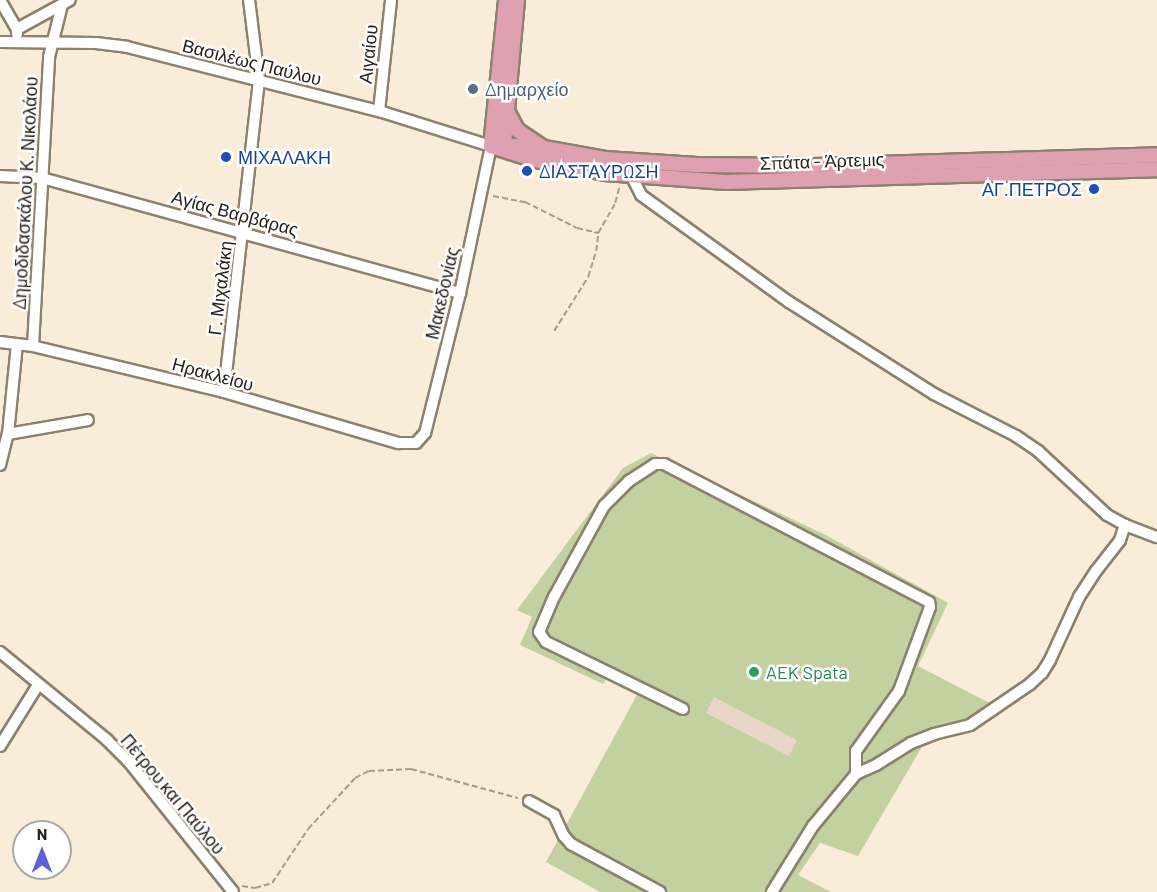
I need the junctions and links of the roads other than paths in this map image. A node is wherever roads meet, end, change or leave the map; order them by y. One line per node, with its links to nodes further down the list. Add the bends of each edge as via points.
1 (0, 0): 7 (street)
2 (249, 0): 11 (street, Γ. Μιχαλάκη)
3 (391, 0): 13 (street, Αιγαίου)
4 (506, 0): 14 (main road)
5 (517, 0): 12 (main road)
6 (66, 2): 7 (street); 10 (street, Δημοδιδασκάλου Κ. Νικολάου)
7 (17, 29): 9 (street)
8 (0, 42): 9 (street, Βασιλέως Παύλου)
9 (16, 42): 10 (street, Βασιλέως Παύλου)
10 (51, 42): 11 (street, Βασιλέως Παύλου, via 127,47); 20 (street, Δημοδιδασκάλου Κ. Νικολάου)
11 (259, 80): 13 (street, Βασιλέως Παύλου); 21 (street, Γ. Μιχαλάκη)
12 (507, 110): 14 (main road); 15 (main road, via 517,130)
13 (379, 111): 14 (street, Βασιλέως Παύλου)
14 (498, 145): 15 (main road, Σπάτα - Άρτεμις); 19 (main road, Σπάτα - Άρτεμις, via 536,160); 22 (street, Μακεδονίας, via 482,194)
15 (544, 148): 16 (main road, Σπάτα - Άρτεμις, via 646,162 814,166)
16 (1157, 155)
17 (1157, 169): 19 (main road, Σπάτα - Άρτεμις, via 782,181)
18 (0, 176): 20 (street, Αγίας Βαρβάρας)
19 (627, 176): 32 (street, via 641,195 789,302 934,394 1038,451 1107,515)
20 (42, 178): 21 (street, Αγίας Βαρβάρας); 25 (street, Δημοδιδασκάλου Κ. Νικολάου)
21 (243, 232): 22 (street, Αγίας Βαρβάρας); 26 (street, Γ. Μιχαλάκη)
22 (460, 293): 29 (street, Μακεδονίας, via 425,433)
23 (0, 342): 24 (street, Ηρακλείου)
24 (17, 344): 25 (street, Ηρακλείου); 28 (street)
25 (33, 346): 26 (street, Ηρακλείου)
26 (224, 392): 29 (street, Ηρακλείου, via 399,443)
27 (88, 420): 28 (street)
28 (8, 434): 30 (street)
29 (416, 443)
30 (2, 445): 31 (street)
31 (0, 465)
32 (1125, 525): 33 (street); 38 (street, via 1120,540 1079,597 1050,660 1030,684 970,725 911,742)
33 (1157, 537)
34 (0, 652): 35 (street, Πέτρου και Παύλου)
35 (38, 685): 37 (street); 40 (street, Πέτρου και Παύλου, via 129,762)
36 (683, 708): 38 (street, via 546,642 539,632 604,506 629,481 655,464 664,464 929,602 899,691 856,751)
37 (0, 746)
38 (856, 774): 42 (street, via 813,826)
39 (529, 801): 41 (street, via 554,815 571,844)
40 (237, 889)
41 (660, 892)
42 (772, 892)

